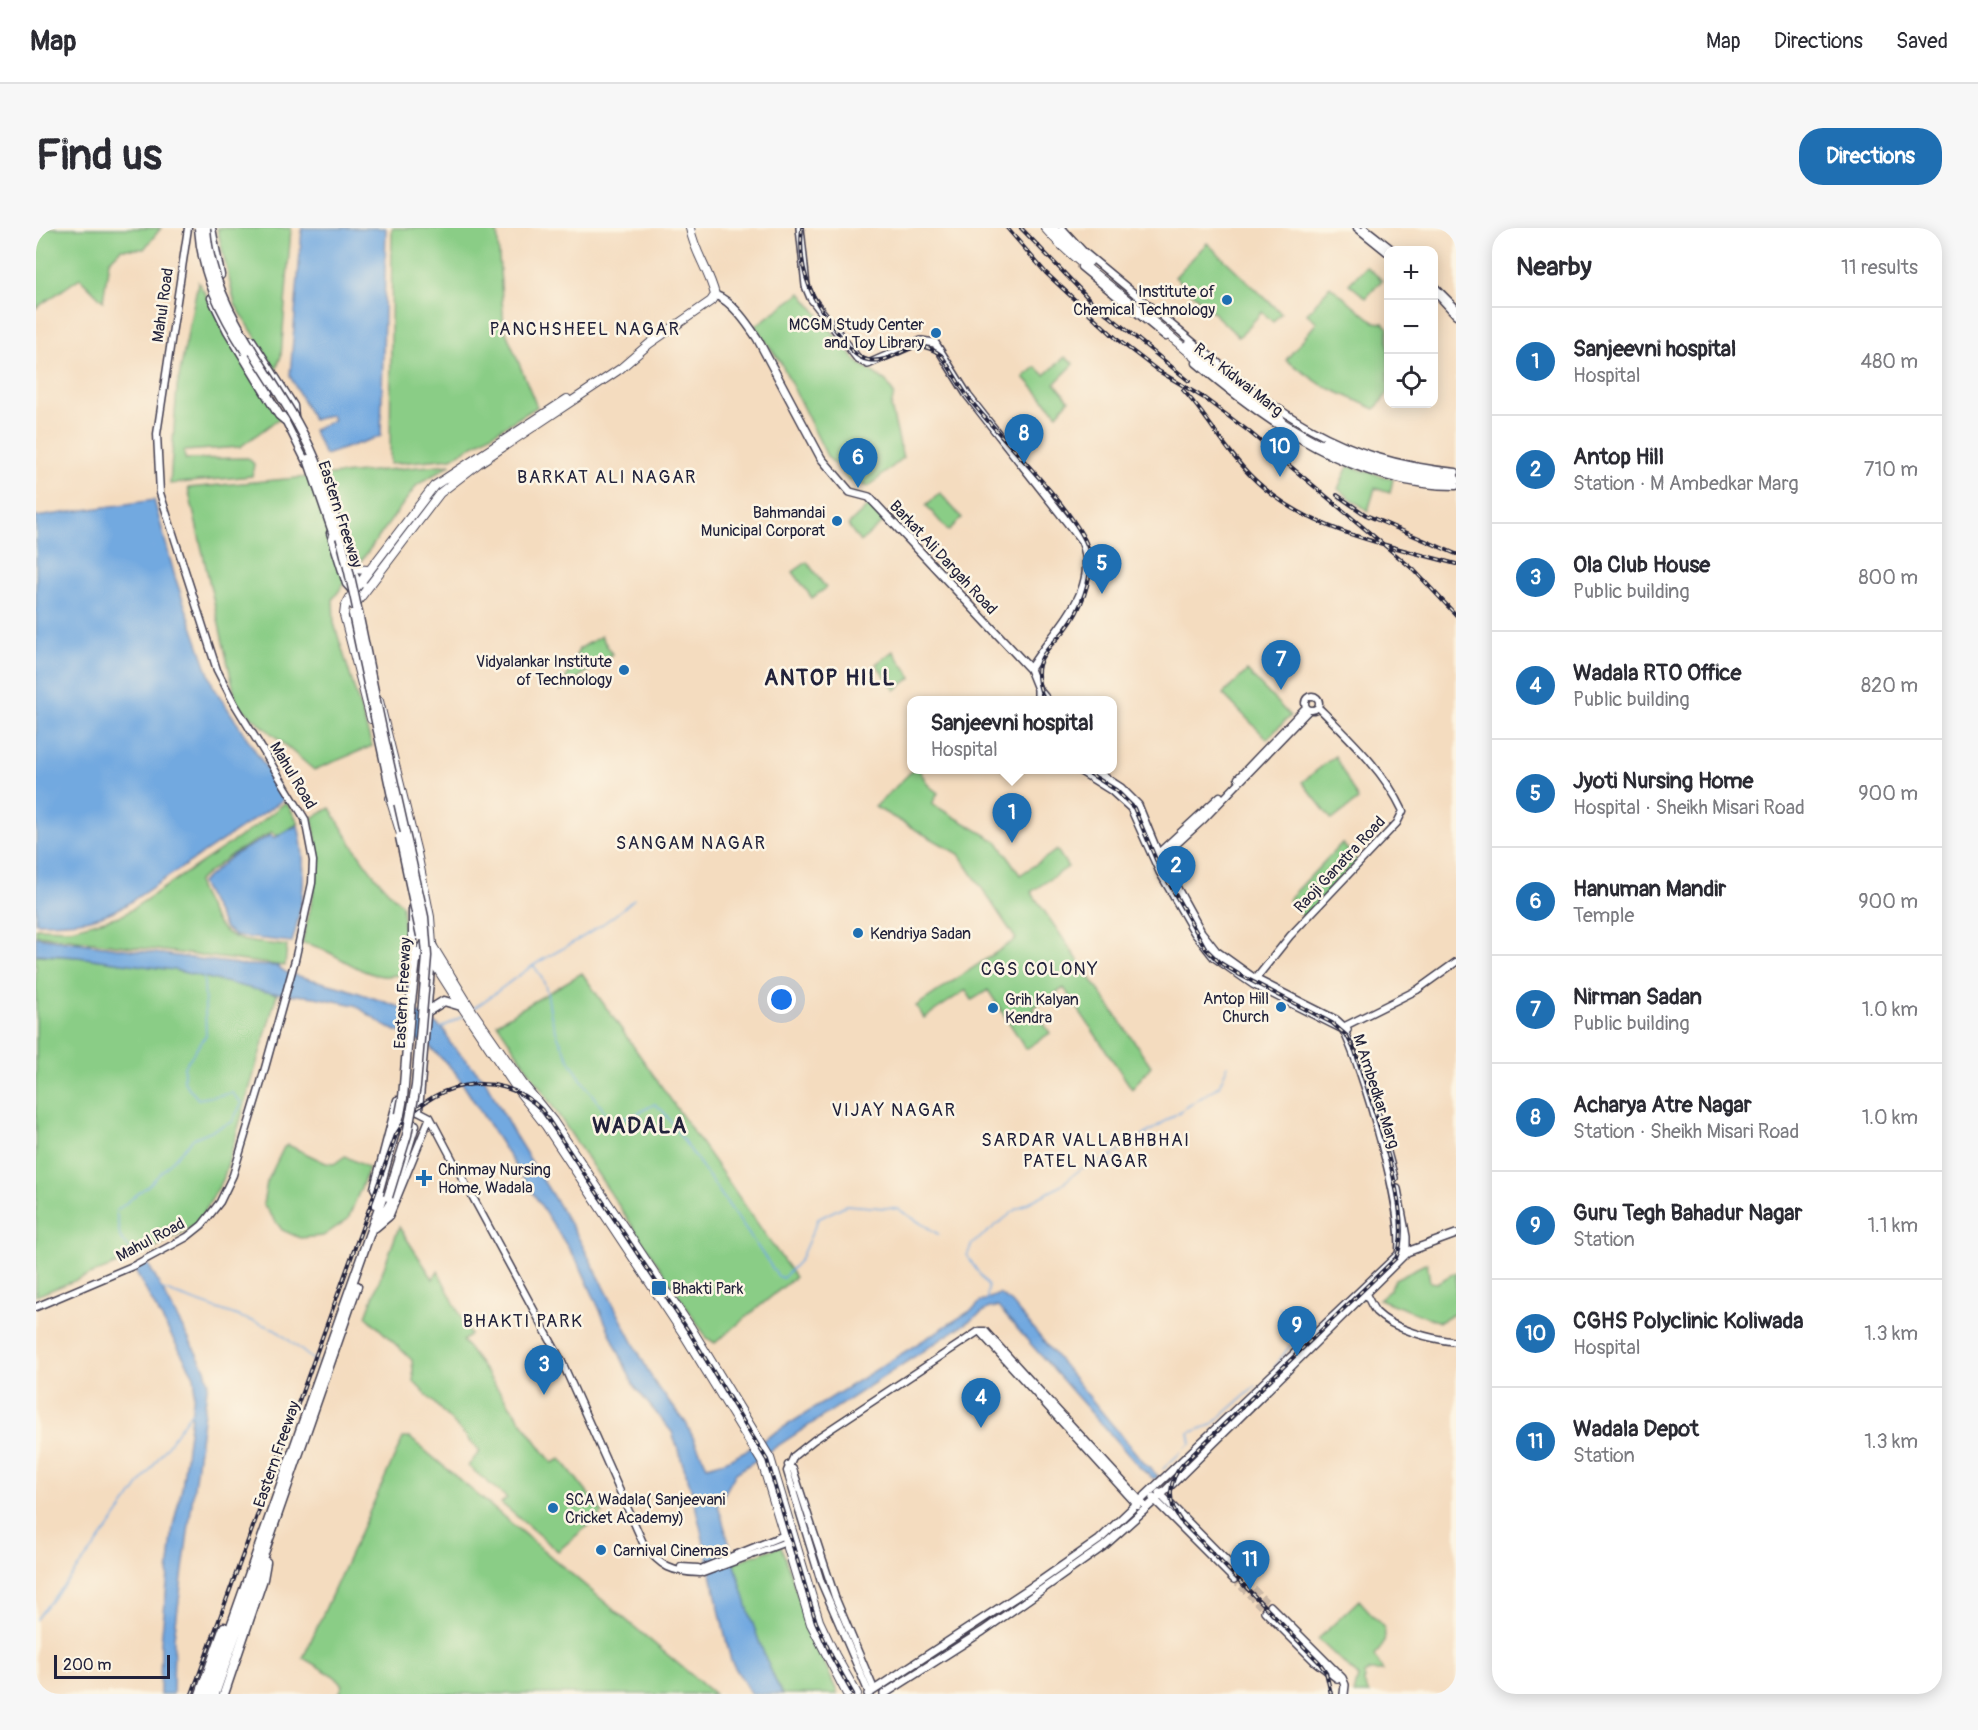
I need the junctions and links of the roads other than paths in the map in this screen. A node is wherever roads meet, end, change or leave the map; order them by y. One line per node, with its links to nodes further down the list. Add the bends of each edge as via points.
1 (188, 228): 55 (street, Mahul Road, via 157,434 160,493 217,670 305,819 313,861 312,883 295,960 226,1191 202,1225 187,1237 144,1261)
2 (204, 228): 19 (street, via 226,301); 19 (highway, bridge, via 235,314 293,406); 20 (street, via 205,256 221,308); 20 (highway, bridge, via 207,284 220,316); 50 (highway, Eastern Freeway, bridge, via 207,275 218,306 300,440 333,531 421,934 412,1084 398,1153)
3 (690, 228): 14 (main road)
4 (800, 228): 29 (main road, via 806,286 811,298 858,359 868,364 921,341 935,343 968,396 1070,522 1087,554 1088,569 1074,609)
5 (1041, 228): 24 (street, R.A. Kidwai Marg, via 1105,289 1241,400 1284,430 1328,455 1389,476)
6 (1045, 228): 21 (main road, via 1264,413 1336,453 1387,472 1438,481)
7 (1054, 228): 21 (main road, via 1143,308 1292,427 1392,468)
8 (1062, 228): 21 (street, R.A. Kidwai Marg, via 1088,255 1239,381 1305,427 1348,448 1393,463)
9 (1357, 228): 12 (street)
10 (1365, 228): 11 (street)
11 (1388, 246)
12 (1384, 249)
13 (1438, 290): 16 (street)
14 (715, 295): 18 (main road); 29 (main road, Barkat Ali Dargah Road, via 757,338 821,458 833,473 850,492 869,497)
15 (1438, 295): 17 (street)
16 (1456, 308)
17 (1456, 315)
18 (624, 363): 26 (main road, via 434,486); 27 (main road, via 440,493)
19 (294, 416): 22 (street)
20 (285, 420): 23 (street)
21 (1456, 476)
22 (326, 478): 23 (street); 25 (street)
23 (312, 480): 28 (street, via 346,584)
24 (1456, 486)
25 (352, 569): 26 (main road); 27 (street)
26 (368, 570): 27 (main road)
27 (363, 584): 28 (main road)
28 (356, 594): 38 (main road, via 345,607 345,624); 39 (main road, via 354,622 392,744 430,917)
29 (1030, 669): 30 (main road)
30 (1038, 689): 31 (main road); 32 (main road)
31 (1038, 696)
32 (1044, 696)
33 (1318, 706): 34 (street); 34 (street, via 1318,700 1312,696 1306,698); 42 (street, Raoji Ganatra Road, via 1392,791 1403,812 1290,936)
34 (1307, 708): 37 (street)
35 (1085, 774): 37 (main road, via 1125,801)
36 (1099, 774): 37 (main road, via 1132,797 1143,815)
37 (1157, 859): 42 (main road, M Ambedkar Marg, via 1214,957)
38 (416, 893): 39 (main road); 43 (highway)
39 (428, 945): 40 (highway); 43 (highway, via 416,960); 44 (main road)
40 (432, 959): 44 (main road); 45 (highway)
41 (1456, 964): 46 (street, via 1417,990)
42 (1254, 982): 46 (main road, M Ambedkar Marg)
43 (411, 1002): 48 (highway)
44 (467, 1010): 45 (highway, via 444,1001); 47 (main road)
45 (428, 1012): 51 (highway, via 415,1125 391,1202)
46 (1343, 1028): 53 (main road, M Ambedkar Marg, via 1389,1176)
47 (520, 1087): 62 (main road, via 554,1121 672,1298 759,1440 770,1458); 63 (main road, via 684,1333 752,1445 762,1462)
48 (400, 1099): 49 (street); 50 (highway, bridge); 50 (street, via 374,1188)
49 (430, 1117): 51 (street, via 390,1217); 63 (street, via 562,1362 644,1545 658,1563 674,1570 703,1570)
50 (383, 1196): 51 (highway, Eastern Freeway); 64 (highway, Eastern Freeway)
51 (377, 1226): 64 (highway, Eastern Freeway)
52 (1456, 1234): 53 (main road)
53 (1402, 1254): 54 (main road); 54 (main road)
54 (1364, 1291): 56 (main road); 57 (street, via 1375,1310 1386,1318 1426,1337)
55 (36, 1307)
56 (1315, 1339): 59 (main road); 60 (main road)
57 (1456, 1342)
58 (788, 1465): 61 (street, via 813,1440 979,1331); 67 (street, via 793,1469); 68 (street)
59 (1152, 1491): 60 (main road); 61 (main road)
60 (1158, 1498): 61 (main road); 66 (main road)
61 (1142, 1507): 71 (main road, via 1071,1561); 78 (main road, via 1076,1568)
62 (794, 1535): 63 (street); 77 (main road, via 819,1621)
63 (786, 1538): 76 (main road, via 810,1624)
64 (266, 1540): 65 (highway, Eastern Freeway); 72 (highway, via 245,1572); 75 (highway, via 263,1579)
65 (252, 1577): 73 (highway, Eastern Freeway); 74 (highway, Eastern Freeway)
66 (1236, 1577)
67 (829, 1579): 68 (street); 70 (street)
68 (821, 1582): 70 (street)
69 (1268, 1608): 79 (main road, via 1342,1678)
70 (848, 1640): 71 (street)
71 (870, 1692)
72 (200, 1694)
73 (207, 1694)
74 (215, 1694)
75 (224, 1694)
76 (847, 1694)
77 (857, 1694)
78 (884, 1694)
79 (1342, 1694)

